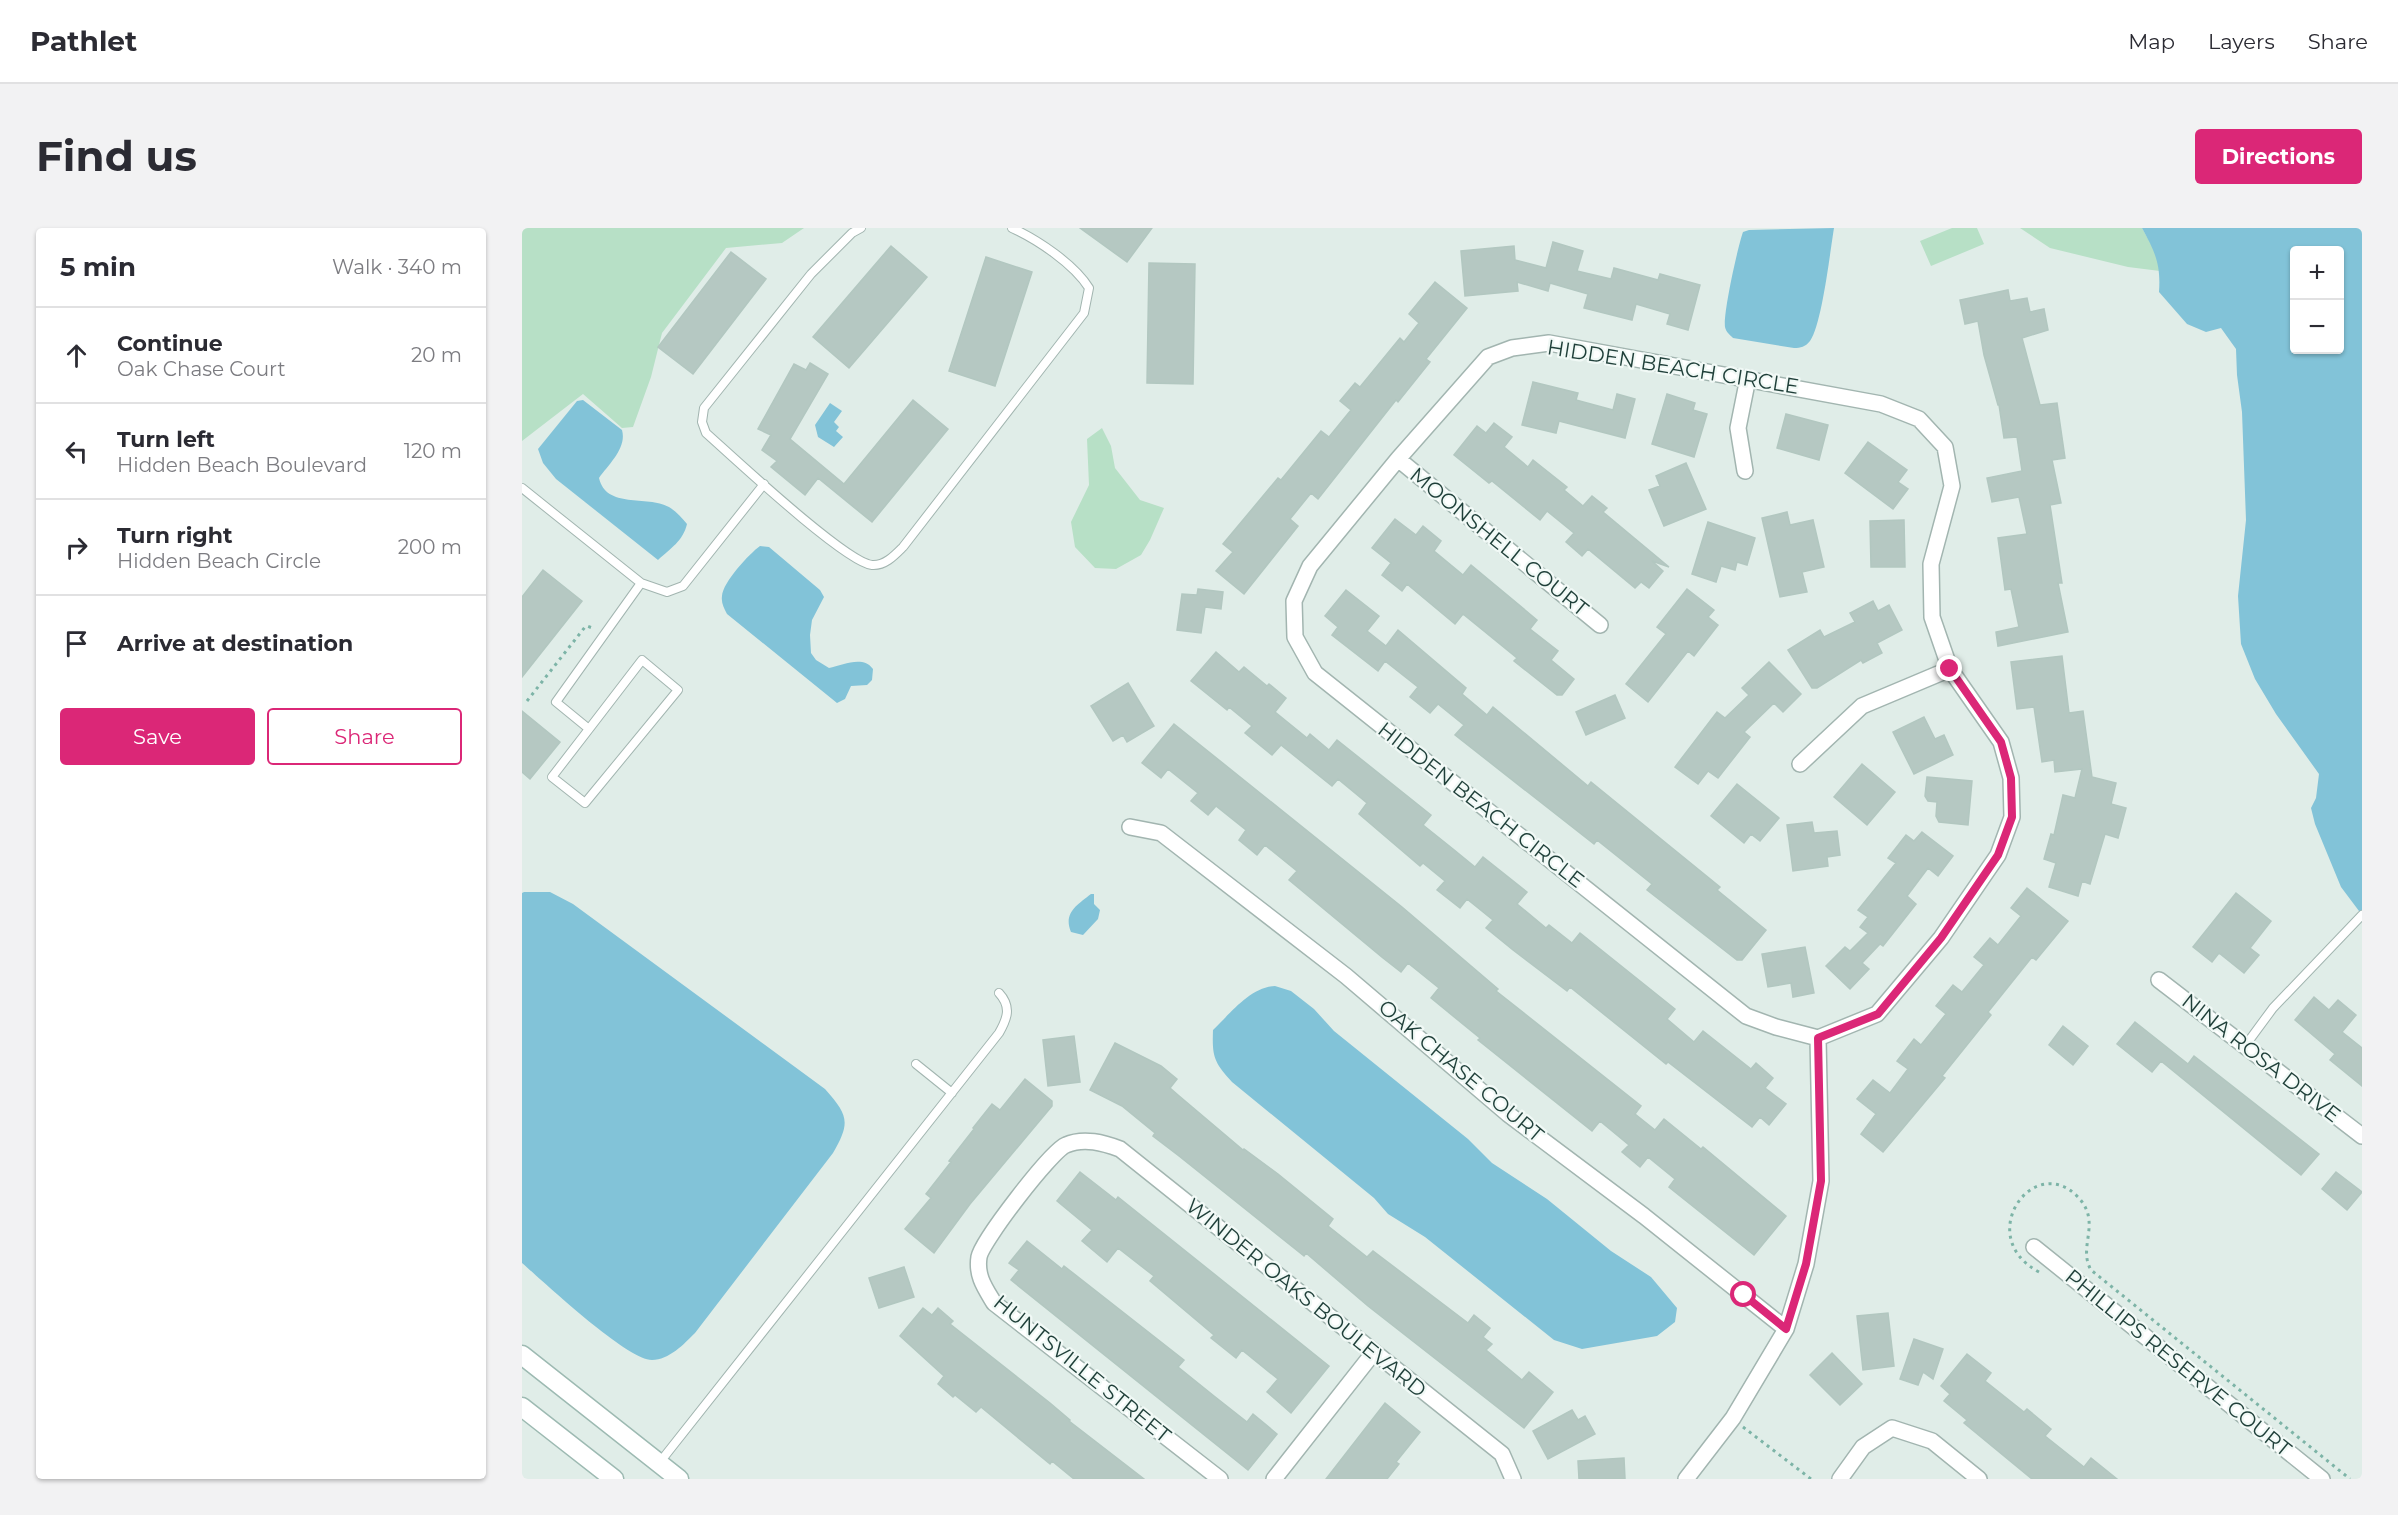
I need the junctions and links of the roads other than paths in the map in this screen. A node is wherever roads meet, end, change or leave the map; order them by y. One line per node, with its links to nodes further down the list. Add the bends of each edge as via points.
1 (861, 228): 6 (lane, via 811,274 704,408 702,422 706,434)
2 (1012, 228): 6 (lane, via 1031,237 1082,276 1089,288 1084,313 897,553 890,560 873,565 854,558)
3 (1748, 378): 4 (street, HIDDEN BEACH CIRCLE, via 1549,343 1512,348 1488,357); 5 (street, via 1738,428); 10 (street, HIDDEN BEACH CIRCLE, via 1881,404 1919,419 1945,447 1952,486 1931,574 1932,617)
4 (1398, 459): 9 (street, MOONSHELL COURT); 17 (street, HIDDEN BEACH CIRCLE, via 1310,566 1294,601 1295,637 1315,673 1746,1016)
5 (1745, 471)
6 (764, 484): 8 (lane, via 683,586 667,592)
7 (522, 488): 8 (lane)
8 (641, 584): 11 (lane, via 556,702)
9 (1600, 625)
10 (1950, 669): 12 (street, via 1862,706); 17 (street, HIDDEN BEACH CIRCLE, via 2001,742 2011,778 2012,817 1998,855 1941,938 1878,1014)
11 (589, 729): 11 (lane, via 552,777 585,803 678,690 642,660)
12 (1800, 764)
13 (1130, 827): 24 (street, OAK CHASE COURT, via 1161,833 1346,975 1508,1114)
14 (2362, 915): 18 (lane, via 2273,1008)
15 (2159, 980): 18 (street, NINA ROSA DRIVE)
16 (999, 993): 20 (lane, via 1008,1007 1007,1018)
17 (1818, 1038): 24 (street, via 1821,1181 1806,1264)
18 (2244, 1046): 21 (street, NINA ROSA DRIVE)
19 (915, 1064): 20 (lane)
20 (952, 1093): 28 (lane)
21 (2362, 1137)
22 (1082, 1141): 25 (street, WINDER OAKS BOULEVARD, via 1120,1149); 31 (street, HUNTSVILLE STREET, via 1066,1145 1051,1156 993,1230 979,1255 979,1278 994,1303)
23 (2034, 1247): 37 (street, PHILLIPS RESERVE COURT)
24 (1786, 1329): 34 (street, via 1733,1418)
25 (1374, 1352): 32 (street); 33 (street, WINDER OAKS BOULEVARD, via 1502,1454)
26 (522, 1355): 28 (main road)
27 (522, 1407): 29 (main road)
28 (659, 1464): 30 (main road)
29 (615, 1479)
30 (679, 1479)
31 (1220, 1479)
32 (1274, 1479)
33 (1513, 1479)
34 (1686, 1479)
35 (1840, 1479): 36 (street, via 1863,1447 1892,1428 1932,1441)
36 (1979, 1479)
37 (2322, 1479)

